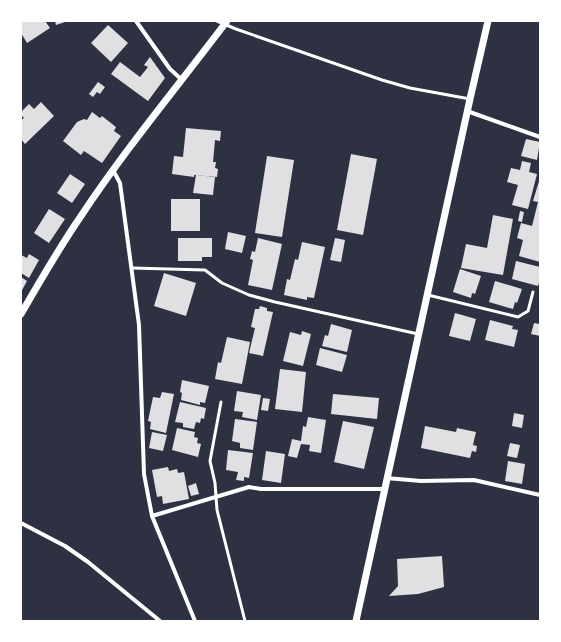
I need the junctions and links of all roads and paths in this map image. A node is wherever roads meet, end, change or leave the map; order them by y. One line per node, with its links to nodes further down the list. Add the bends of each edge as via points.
1 (136, 21): 5 (street, via 170,69)
2 (217, 21): 4 (lane)
3 (488, 21): 6 (street)
4 (225, 23): 5 (street); 6 (lane, via 382,80)
5 (181, 79): 9 (street)
6 (470, 99): 7 (street)
7 (467, 111): 8 (street); 12 (street)
8 (540, 137)
9 (113, 170): 10 (street, via 120,183); 13 (street, via 81,215)
10 (132, 268): 14 (lane, via 205,270 222,283 249,295); 20 (street, via 139,325 144,474)
11 (533, 292): 12 (lane, via 528,311 518,317)
12 (427, 295): 14 (street)
13 (21, 314)
14 (419, 334): 16 (street)
15 (221, 402): 19 (lane, via 210,460 216,483)
16 (386, 478): 17 (street); 18 (street, via 421,481 474,480)
17 (384, 489): 19 (street, via 249,487); 25 (street)
18 (540, 495)
19 (216, 496): 20 (street); 24 (lane, via 217,510)
20 (152, 516): 23 (street)
21 (21, 523): 22 (street, via 65,546 88,562)
22 (160, 621)
23 (195, 621)
24 (245, 621)
25 (356, 621)

